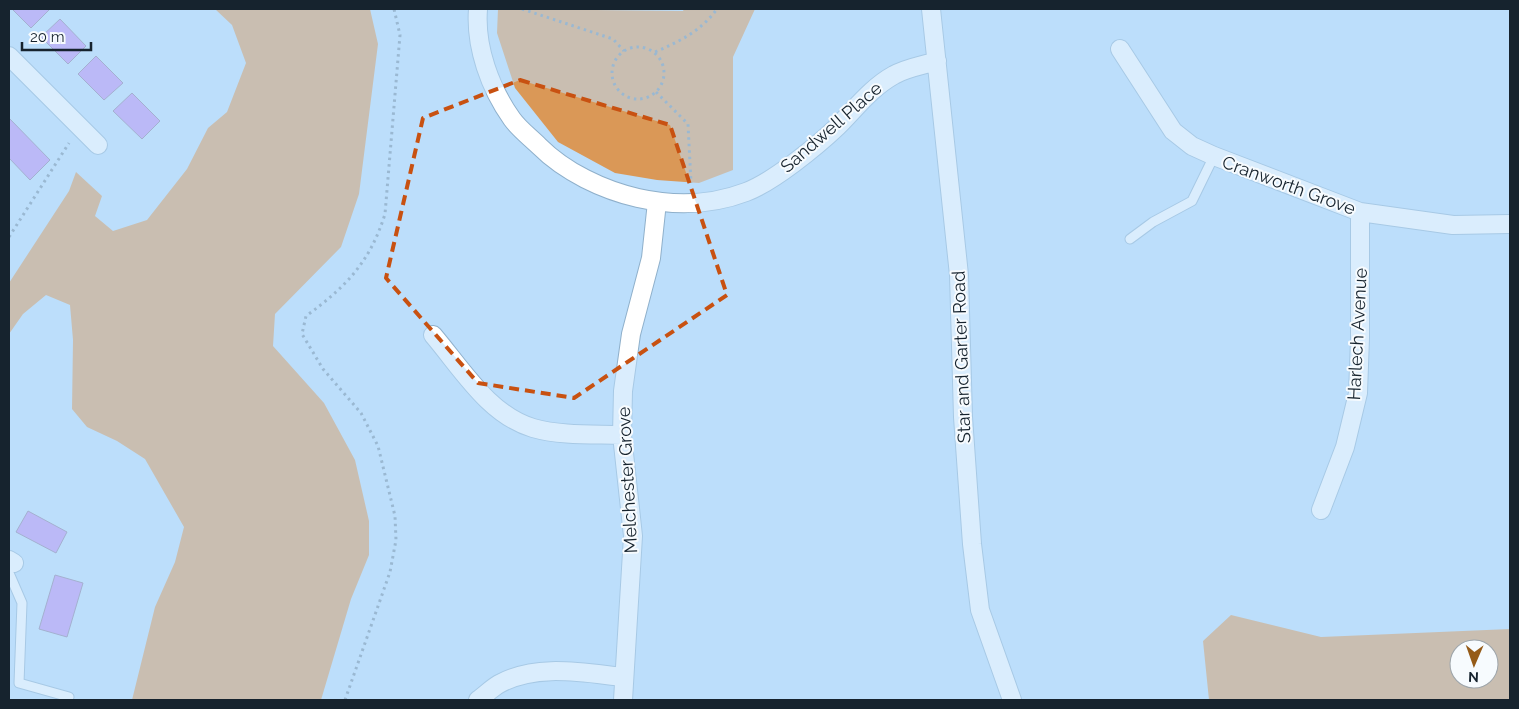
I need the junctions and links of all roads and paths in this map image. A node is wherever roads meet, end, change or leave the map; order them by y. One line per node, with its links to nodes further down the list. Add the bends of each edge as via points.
1 (394, 9): 27 (path, via 400,35 385,214 378,238 348,282 306,316 302,334 323,369 361,413 378,446 395,516 396,540 390,572)
2 (478, 9): 15 (street, Sandwell Place, via 481,53 493,85 513,120 545,152 576,173 615,193)
3 (522, 9): 7 (path, via 612,39)
4 (717, 9): 8 (path, via 700,29)
5 (931, 9): 10 (street, Star and Garter Road)
6 (1120, 49): 14 (street, Cranworth Grove, via 1173,131 1192,146)
7 (624, 51): 8 (path, via 637,46); 11 (path, via 613,66 612,75 620,91 636,99)
8 (655, 52): 11 (path, via 661,59 664,76)
9 (9, 56): 12 (street)
10 (937, 61): 16 (street, Sandwell Place, via 896,74 877,86 794,164 747,192); 30 (street, Star and Garter Road, via 959,276 963,417 972,544 980,610)
11 (656, 92): 16 (path, via 688,124)
12 (80, 127): 13 (street); 19 (path)
13 (98, 145)
14 (1214, 156): 17 (street, Cranworth Grove); 20 (lane, via 1192,200)
15 (657, 202): 16 (street, Sandwell Place); 22 (street, Melchester Grove, via 651,258 631,334 623,391)
16 (692, 204)
17 (1360, 212): 18 (street, Cranworth Grove, via 1453,224); 23 (street, Harlech Avenue, via 1358,393 1345,447)
18 (1510, 224)
19 (9, 237)
20 (1130, 239)
21 (433, 335): 22 (street, via 490,403 516,422 534,429)
22 (622, 435): 25 (street, Melchester Grove, via 633,536)
23 (1321, 510)
24 (11, 565): 26 (lane, via 22,603 19,683)
25 (624, 677): 28 (street, via 538,672 499,684); 29 (street, Melchester Grove)
26 (69, 697)
27 (345, 700)
28 (478, 700)
29 (623, 700)
30 (1012, 700)

